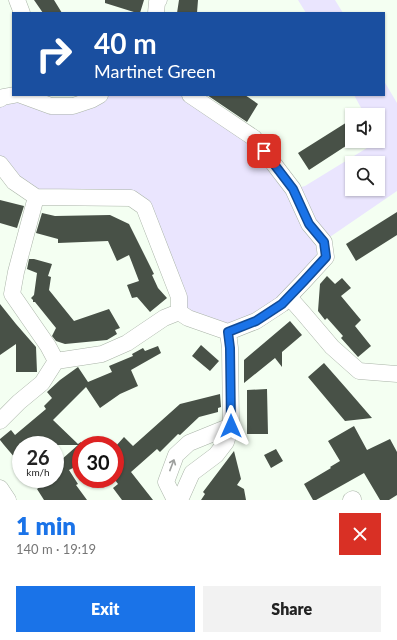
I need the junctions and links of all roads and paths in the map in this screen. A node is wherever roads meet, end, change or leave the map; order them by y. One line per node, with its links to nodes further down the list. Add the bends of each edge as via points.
1 (17, 0): 3 (street)
2 (159, 0): 4 (street)
3 (22, 12)
4 (156, 12)
5 (12, 95): 9 (street)
6 (24, 96): 7 (street, via 52,106 73,106)
7 (98, 96)
8 (191, 96): 12 (street, via 254,138 293,189 309,224 324,242 326,257)
9 (0, 98)
10 (0, 164): 11 (street, via 14,182)
11 (36, 197): 13 (street, via 130,198 144,207 180,297); 15 (street, via 12,294)
12 (289, 297): 14 (street, via 256,321); 16 (street, via 332,347 359,371)
13 (180, 312): 14 (street, via 188,318); 15 (street, via 164,318 127,343 102,354)
14 (228, 332): 18 (street)
15 (56, 361): 17 (street, via 42,383)
16 (397, 374)
17 (0, 422)
18 (231, 426): 21 (street, one-way to 18, via 166,482 176,455 189,443); 22 (street, via 226,442 216,454 192,473)
19 (0, 488): 20 (street)
20 (8, 500)
21 (175, 500)
22 (180, 500)

